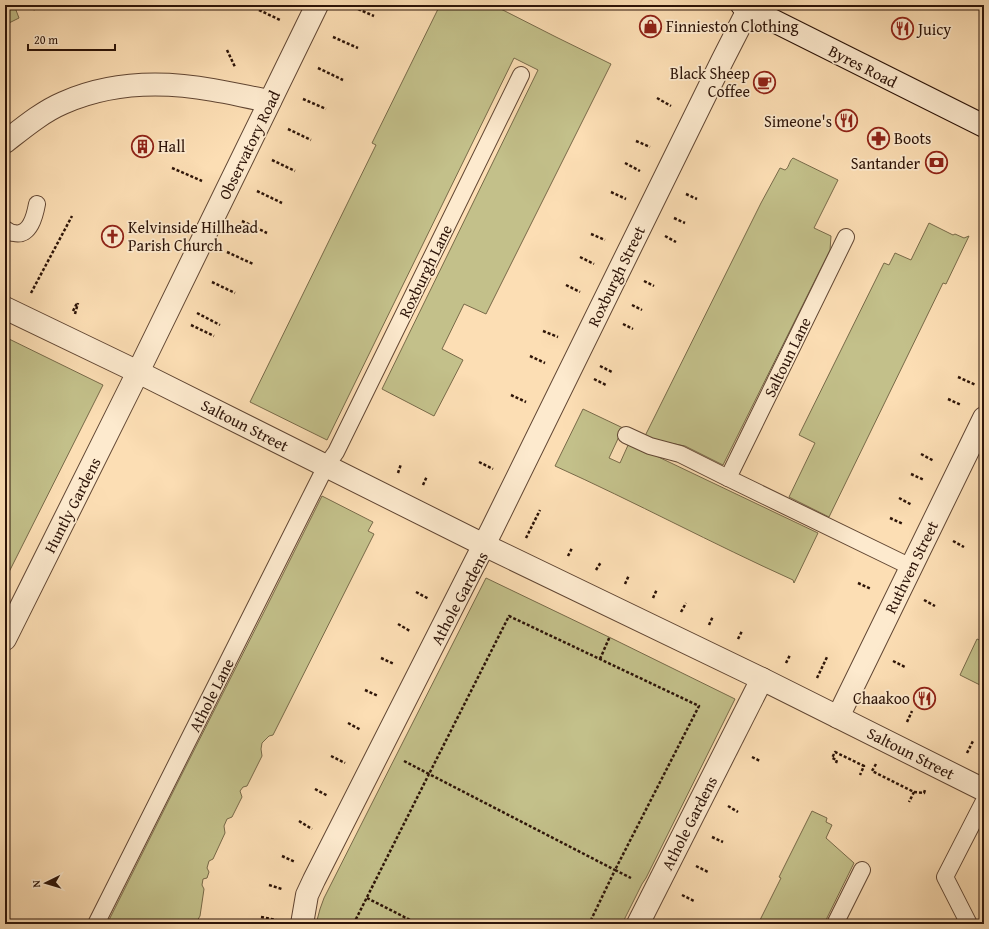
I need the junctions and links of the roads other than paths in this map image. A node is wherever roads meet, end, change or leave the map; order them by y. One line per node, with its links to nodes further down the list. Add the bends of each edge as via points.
1 (318, 5): 4 (street, Observatory Road)
2 (746, 6): 5 (street, Byres Road); 16 (street, Roxburgh Street)
3 (521, 75): 14 (lane, Roxburgh Lane, via 336,452)
4 (270, 101): 6 (street, via 192,86 152,84 112,88 62,103); 11 (street, Observatory Road)
5 (984, 126)
6 (5, 142)
7 (37, 204): 8 (lane, via 34,218 24,231 18,234)
8 (5, 229)
9 (846, 237): 15 (lane, Saltoun Lane)
10 (5, 308): 11 (street, Saltoun Street)
11 (138, 372): 14 (street, Saltoun Street); 18 (street, Huntly Gardens)
12 (984, 418): 17 (street, Ruthven Street)
13 (626, 435): 15 (lane, via 650,446 680,454)
14 (326, 466): 16 (street, Saltoun Street); 24 (lane, Athole Lane)
15 (728, 478): 17 (lane)
16 (484, 545): 19 (street, Athole Gardens); 25 (street, Athole Gardens, via 307,895)
17 (911, 567): 20 (street, Ruthven Street)
18 (5, 639)
19 (762, 679): 20 (street, Athole Gardens); 26 (street, Athole Gardens)
20 (838, 717): 21 (street, Saltoun Street)
21 (984, 790)
22 (984, 800): 28 (lane, via 945,877)
23 (862, 870): 27 (lane)
24 (96, 924)
25 (302, 924)
26 (638, 924)
27 (835, 924)
28 (968, 924)

